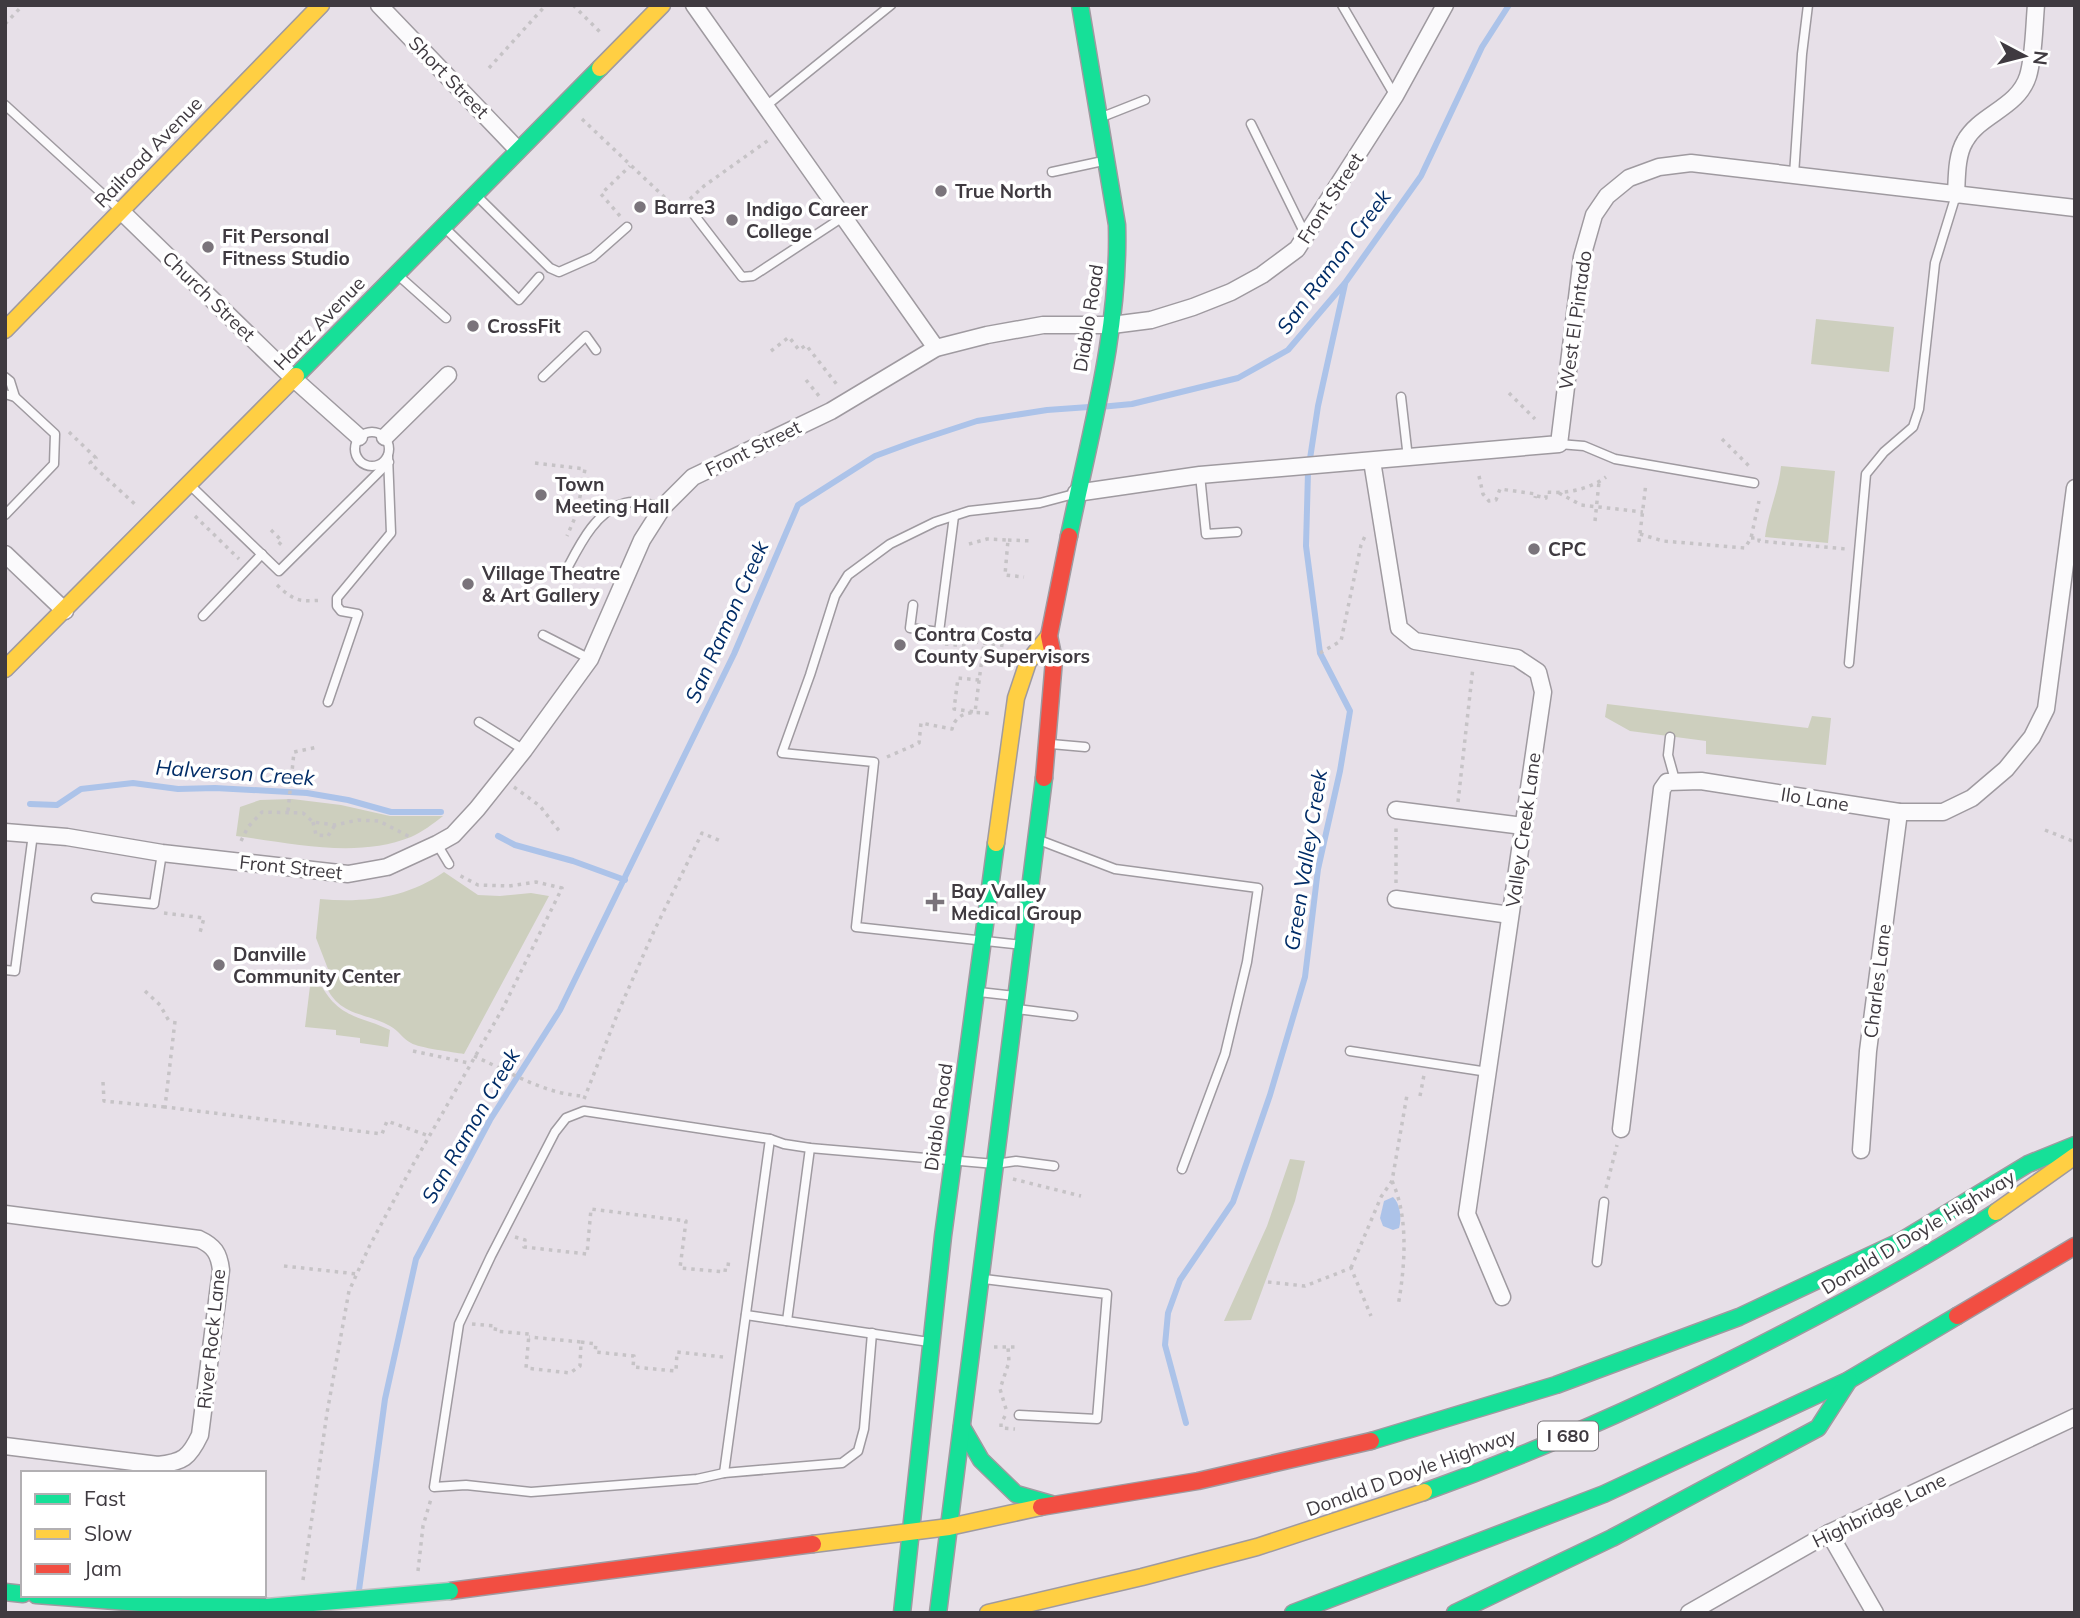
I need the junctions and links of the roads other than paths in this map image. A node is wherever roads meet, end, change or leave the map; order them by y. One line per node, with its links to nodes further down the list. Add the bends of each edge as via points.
1 (321, 5): 24 (main road, Railroad Avenue)
2 (379, 5): 17 (street, Short Street)
3 (662, 5): 17 (main road, Hartz Avenue)
4 (694, 5): 14 (street)
5 (891, 5): 14 (lane)
6 (1342, 5): 11 (lane)
7 (1445, 5): 11 (street, Front Street)
8 (1808, 5): 20 (lane)
9 (2036, 5): 22 (street, via 2028,77 2017,94 1979,122 1964,143)
10 (1082, 6): 15 (main road, Diablo Road)
11 (1395, 96): 29 (street, Front Street)
12 (1145, 100): 15 (lane)
13 (5, 105): 24 (lane)
14 (766, 106): 26 (street)
15 (1099, 118): 18 (main road, Diablo Road)
16 (1251, 124): 29 (lane)
17 (518, 150): 21 (main road, Hartz Avenue)
18 (1106, 160): 19 (lane); 33 (main road, Diablo Road, via 1117,225)
19 (1052, 172)
20 (1794, 176): 22 (street, West El Pintado); 46 (street, West El Pintado, via 1690,163 1659,167 1629,178 1607,196 1594,215 1582,257)
21 (474, 194): 27 (main road, Hartz Avenue); 28 (lane, via 559,272 593,257)
22 (1956, 195): 23 (street, West El Pintado); 68 (lane, via 1935,262 1919,410 1913,427 1866,474)
23 (2075, 208)
24 (121, 211): 34 (main road, Railroad Avenue); 40 (street, Church Street)
25 (691, 212): 26 (lane, via 742,277 753,276)
26 (844, 217): 35 (street)
27 (444, 227): 30 (main road, Hartz Avenue); 31 (lane, via 519,300)
28 (627, 227)
29 (1306, 236): 33 (street, Front Street, via 1297,250 1231,292 1151,320)
30 (397, 274): 32 (lane); 40 (main road, Hartz Avenue)
31 (539, 277)
32 (446, 317)
33 (1112, 325): 35 (street, Front Street, via 1043,324); 54 (main road, Diablo Road)
34 (5, 330)
35 (936, 348): 55 (street, Front Street, via 831,411 693,477)
36 (596, 350): 39 (lane, via 586,337)
37 (448, 375): 44 (street)
38 (5, 377): 42 (lane)
39 (543, 377)
40 (294, 379): 45 (street, Church Street); 52 (main road, Hartz Avenue)
41 (5, 394): 42 (lane)
42 (15, 397): 56 (lane, via 55,434 54,464)
43 (1401, 397): 47 (lane)
44 (385, 437): 45 (lane, via 375,431); 48 (lane, via 390,446)
45 (359, 438): 48 (lane, Church Street, via 356,454 363,464 374,466)
46 (1559, 444): 47 (street); 51 (lane, via 1584,446 1615,460)
47 (1408, 458): 49 (street)
48 (388, 459): 60 (lane, via 279,571); 70 (lane, via 391,533 337,598 341,611 358,614)
49 (1365, 462): 50 (street); 79 (street, Valley Creek Lane, via 1381,513 1399,628 1415,641 1517,658 1538,672 1543,692)
50 (1200, 475): 54 (street); 58 (lane, via 1206,534)
51 (1754, 483)
52 (190, 485): 60 (lane); 63 (main road, Hartz Avenue)
53 (2075, 488): 78 (street, Ilo Lane, via 2046,709 2032,737 2006,769 1972,798 1942,812)
54 (1076, 493): 57 (lane); 66 (main road, Diablo Road)
55 (663, 507): 61 (lane, via 632,502 611,510 580,544); 67 (street, Front Street, via 642,540)
56 (5, 515)
57 (954, 516): 62 (lane, via 939,632 910,628); 89 (lane, via 890,544 848,575 835,596 782,752 874,762 856,927)
58 (1237, 532)
59 (5, 554): 63 (street)
60 (262, 554): 64 (lane)
61 (568, 567)
62 (912, 605)
63 (65, 611): 69 (main road, Hartz Avenue)
64 (203, 616)
65 (543, 635): 67 (lane)
66 (1049, 636): 73 (main road, Diablo Road, via 1054,660); 89 (main road, Diablo Road, via 1028,662 1016,698)
67 (590, 659): 75 (street, Front Street)
68 (1849, 663)
69 (5, 669)
70 (328, 702)
71 (479, 722): 75 (lane)
72 (1670, 737): 76 (lane, via 1668,755)
73 (1048, 744): 74 (lane); 82 (main road, Diablo Road)
74 (1085, 747)
75 (524, 750): 83 (street, Front Street, via 461,826)
76 (1675, 780): 78 (street, Ilo Lane); 97 (street, via 1661,789)
77 (1396, 810): 79 (street)
78 (1899, 812): 101 (street, Charles Lane, via 1868,1051)
79 (1523, 826): 88 (street, Valley Creek Lane)
80 (5, 832): 81 (street, Front Street)
81 (33, 834): 84 (street, Front Street); 91 (lane, via 15,971)
82 (1036, 839): 90 (main road, Diablo Road); 106 (lane, via 1115,869 1258,888 1247,962 1225,1054)
83 (437, 845): 84 (street, Front Street, via 387,867 348,874); 85 (lane)
84 (162, 853): 86 (lane, via 154,908)
85 (449, 864)
86 (96, 898)
87 (1396, 899): 88 (street)
88 (1510, 915): 96 (street, Valley Creek Lane)
89 (982, 942): 90 (lane); 92 (main road, Diablo Road)
90 (1022, 945): 93 (main road, Diablo Road)
91 (5, 970)
92 (976, 991): 93 (lane); 103 (main road, Diablo Road)
93 (1015, 1002): 94 (lane); 104 (main road, Diablo Road)
94 (1073, 1016)
95 (1350, 1051): 96 (lane)
96 (1488, 1072): 112 (street, Valley Creek Lane, via 1467,1214)
97 (1621, 1129)
98 (770, 1139): 100 (lane); 113 (lane); 122 (lane, via 584,1111 566,1118 459,1324 434,1487 466,1485 531,1492)
99 (2075, 1145): 123 (main road, via 2028,1164 1901,1241 1824,1279 1739,1317 1568,1381 1341,1449 1198,1481)
100 (810, 1148): 103 (lane); 114 (lane)
101 (1861, 1150)
102 (2075, 1156): 130 (main road, Donald D Doyle Highway / I 680, via 2027,1193 1887,1279 1729,1363 1583,1430 1425,1492 1294,1536 1138,1579)
103 (954, 1159): 104 (lane); 116 (main road, Diablo Road)
104 (995, 1164): 105 (lane, via 1016,1161); 111 (main road, Diablo Road)
105 (1054, 1166)
106 (1182, 1169)
107 (1604, 1202): 110 (lane)
108 (5, 1214): 121 (street, River Rock Lane, via 199,1239 211,1244 221,1270 200,1434 192,1452 177,1463 158,1465)
109 (2075, 1246): 117 (main road)
110 (1597, 1262)
111 (981, 1278): 118 (lane, via 1107,1294 1097,1419); 120 (main road, Diablo Road)
112 (1502, 1297)
113 (746, 1315): 114 (lane); 122 (lane)
114 (787, 1321): 115 (lane)
115 (872, 1334): 116 (lane); 122 (lane, via 858,1451 842,1463)
116 (932, 1342): 125 (main road, Diablo Road)
117 (1849, 1380): 131 (main road, via 1604,1494); 132 (main road, via 1818,1428 1624,1532)
118 (1019, 1415)
119 (2075, 1417): 126 (street, Highbridge Lane)
120 (962, 1427): 123 (main road, via 981,1460 1016,1494); 124 (main road, Diablo Road)
121 (5, 1446)
122 (724, 1473)
123 (1053, 1504): 124 (main road)
124 (949, 1527): 125 (main road); 129 (main road, Diablo Road)
125 (910, 1532): 127 (main road, bridge, via 450,1591 267,1607); 128 (main road, Diablo Road)
126 (1829, 1532): 133 (street, Highbridge Lane); 134 (street)
127 (62, 1597)
128 (902, 1613)
129 (938, 1613)
130 (988, 1613)
131 (1293, 1613)
132 (1455, 1613)
133 (1689, 1613)
134 (1875, 1613)

